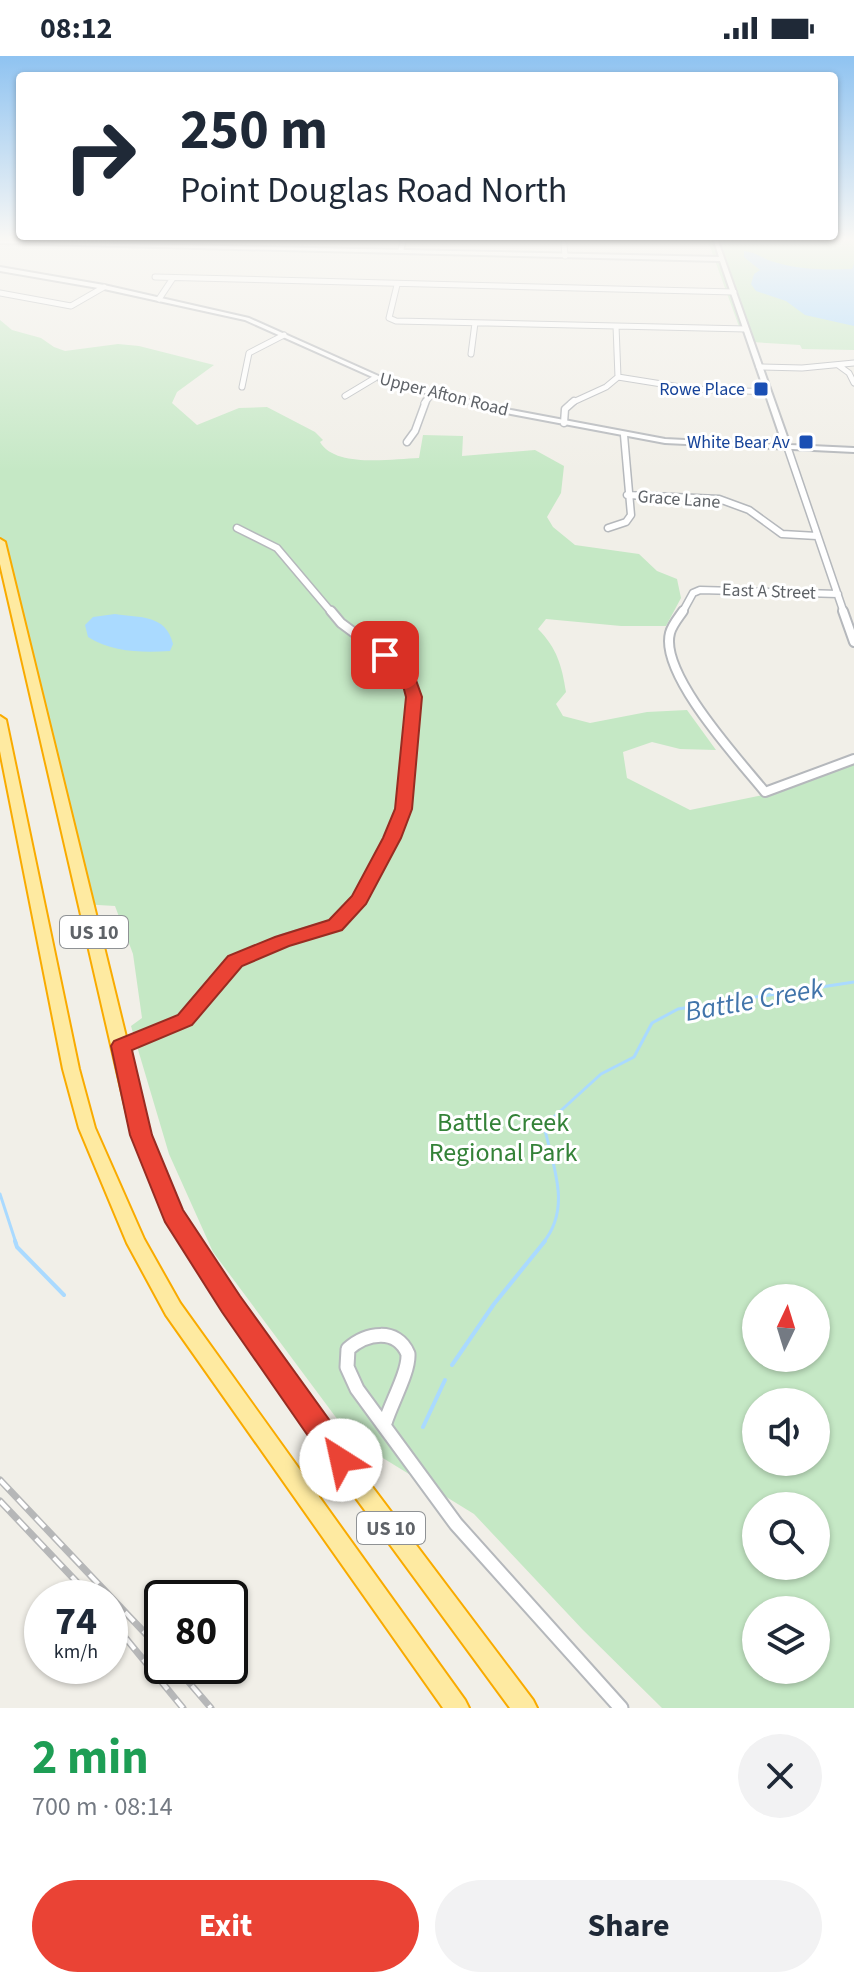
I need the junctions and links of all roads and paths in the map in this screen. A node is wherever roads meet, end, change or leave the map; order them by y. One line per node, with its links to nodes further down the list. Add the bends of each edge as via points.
1 (243, 318): 7 (street, Upper Afton Road)
2 (391, 318): 4 (street)
3 (742, 318): 6 (street)
4 (475, 323): 5 (street); 8 (street)
5 (616, 326): 6 (street); 12 (street)
6 (746, 329): 11 (street)
7 (284, 335): 13 (street, Upper Afton Road); 15 (street, via 249,353)
8 (471, 354)
9 (854, 363): 10 (street)
10 (836, 364): 11 (street); 14 (street)
11 (759, 367): 16 (street)
12 (618, 377): 16 (street, via 693,389); 19 (street, via 608,388 569,404)
13 (375, 378): 17 (street, Upper Afton Road); 18 (street)
14 (854, 383)
15 (242, 387)
16 (768, 392): 22 (street)
17 (432, 395): 19 (street, Upper Afton Road); 21 (street, via 421,405 415,433)
18 (345, 396)
19 (564, 423): 20 (street, Upper Afton Road)
20 (624, 435): 22 (street, Upper Afton Road); 24 (street)
21 (407, 442)
22 (787, 446): 23 (street, Upper Afton Road); 27 (street)
23 (854, 450)
24 (627, 495): 26 (street, via 629,519); 27 (street, Grace Lane, via 719,499 743,507 782,534)
25 (237, 528): 33 (street, via 277,548 341,623 407,672 414,697 403,809 359,900 335,925 235,961 185,1020)
26 (608, 528)
27 (817, 536): 29 (street)
28 (0, 542): 33 (highway, US 10)
29 (838, 594): 30 (street); 32 (street, East A Street, via 700,590 693,593 670,633 671,655 696,707 765,792)
30 (854, 642)
31 (0, 720): 35 (highway, US 10, via 71,1069 87,1128 136,1243 173,1309)
32 (854, 759)
33 (121, 1046): 36 (highway, US 10, via 141,1135 174,1215 357,1483)
34 (385, 1423): 34 (street, via 408,1356 396,1339 379,1334 354,1343 345,1357 357,1389); 37 (street, via 456,1524)
35 (457, 1708)
36 (525, 1708)
37 (621, 1708)

